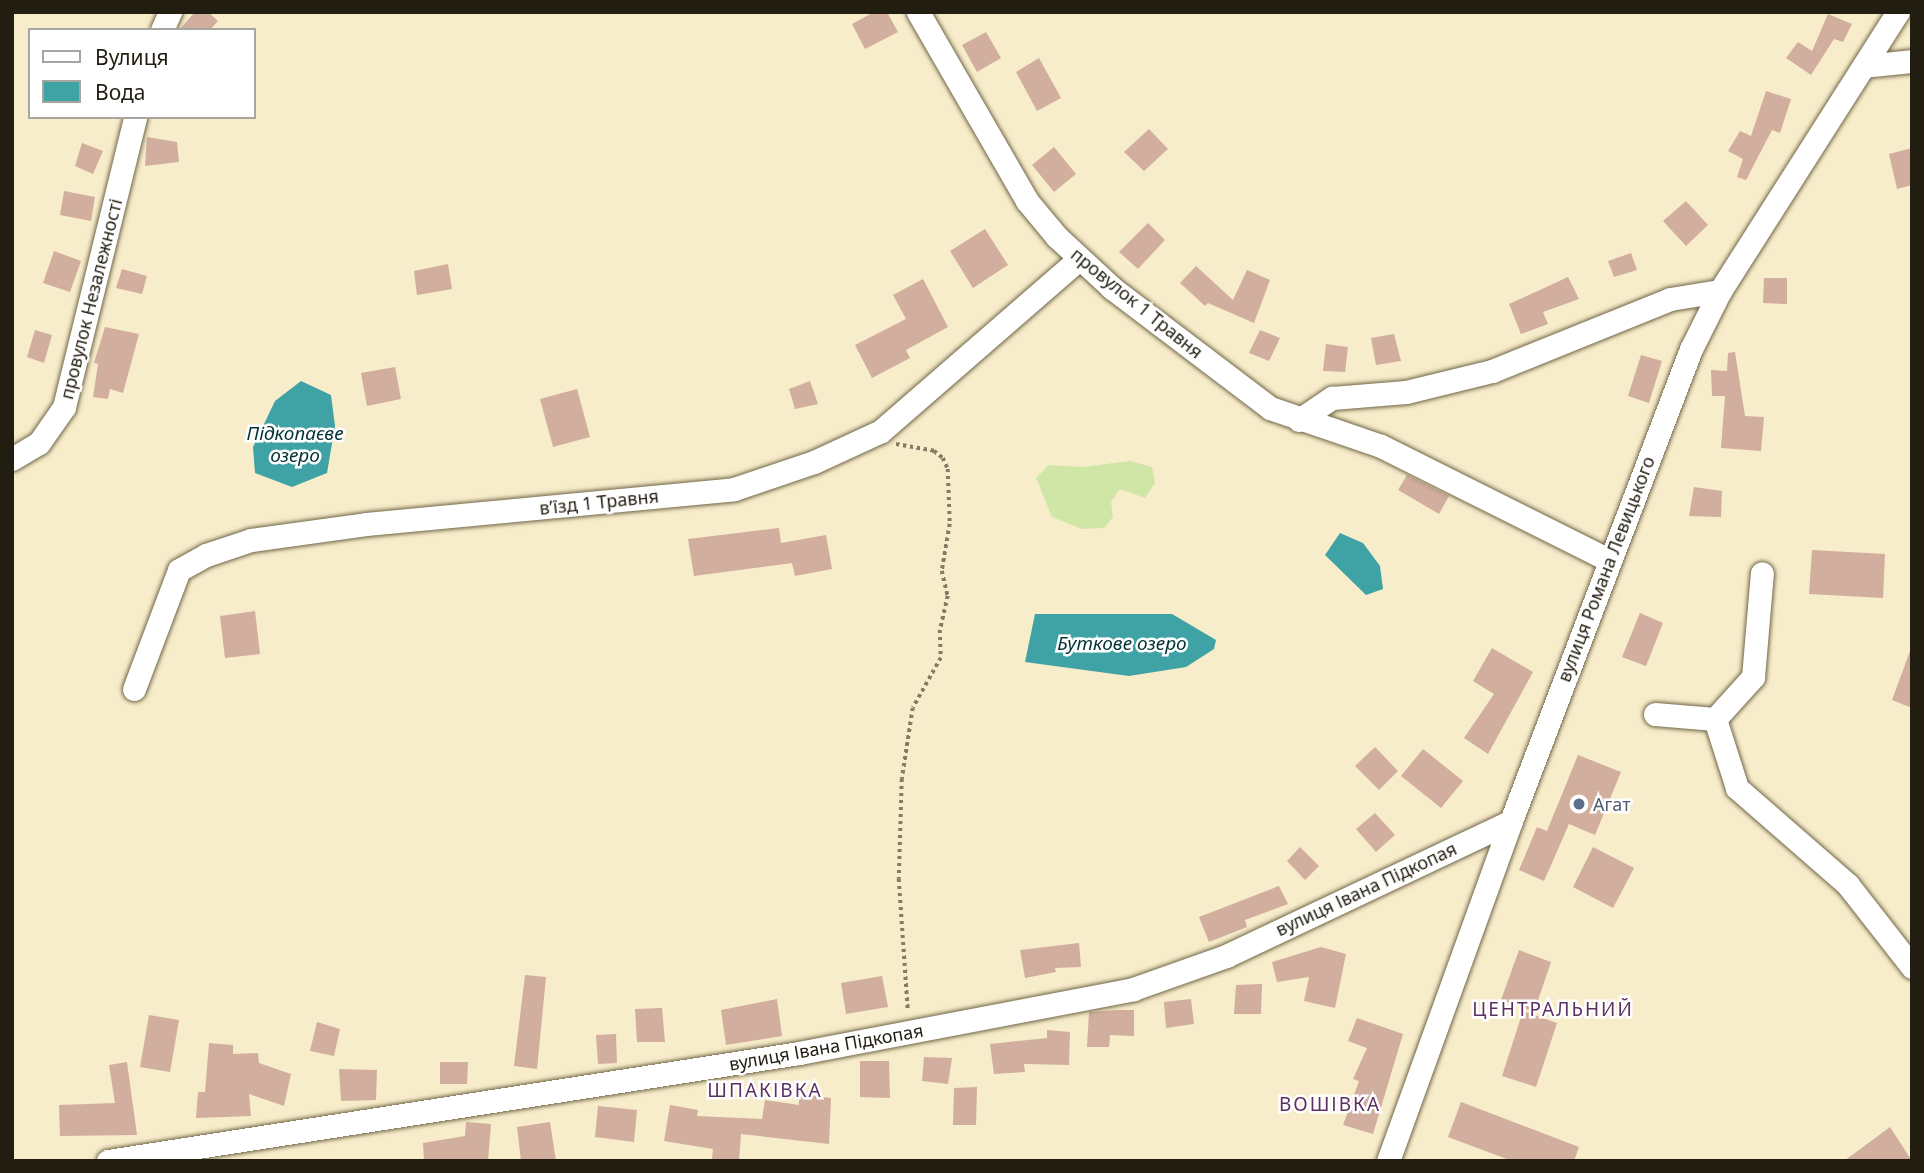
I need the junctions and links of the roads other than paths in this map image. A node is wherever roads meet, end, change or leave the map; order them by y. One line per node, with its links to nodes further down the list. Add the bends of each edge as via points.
1 (170, 12): 4 (street)
2 (918, 12): 8 (street, провулок 1 Травня, via 1027,201)
3 (1898, 12): 6 (street, вулиця Романа Левицького)
4 (163, 28)
5 (1912, 61): 6 (street)
6 (1864, 66): 9 (street, вулиця Романа Левицького)
7 (135, 119): 11 (street, провулок Незалежності, via 64,407 39,443)
8 (1079, 260): 10 (street, провулок 1 Травня, via 1270,408); 14 (street, в’їзд 1 Травня, via 881,430 814,462 734,489 366,524 251,540 205,555 179,570)
9 (1720, 291): 10 (street, via 1671,299 1492,371 1406,391 1332,398); 12 (street, вулиця Романа Левицького, via 1691,349)
10 (1299, 420): 12 (street, провулок 1 Травня, via 1381,446)
11 (12, 459)
12 (1609, 560): 17 (street, вулиця Романа Левицького)
13 (1762, 573): 16 (street, via 1753,677)
14 (134, 689)
15 (1656, 714): 16 (street)
16 (1715, 719): 18 (street, via 1737,788 1849,885)
17 (1511, 821): 19 (street, вулиця Івана Підкопая, via 1184,974 1133,989 910,1034); 20 (street, вулиця Романа Левицького)
18 (1912, 967)
19 (108, 1161)
20 (1388, 1161)

